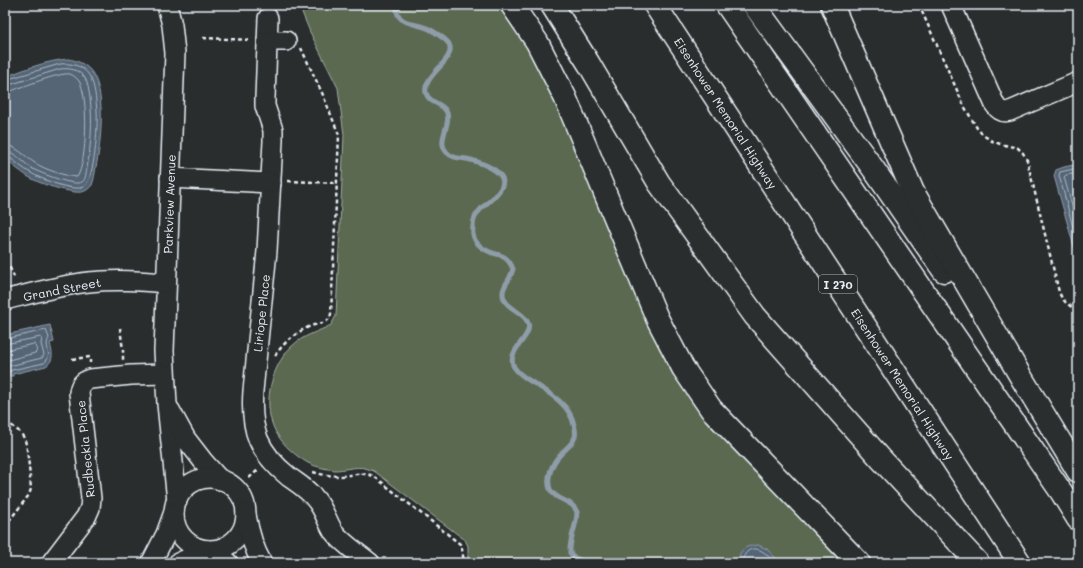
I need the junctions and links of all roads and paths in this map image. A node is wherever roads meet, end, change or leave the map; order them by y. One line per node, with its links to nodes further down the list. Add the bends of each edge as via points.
1 (10, 5): 11 (path)
2 (167, 5): 17 (street, Parkview Avenue, via 175,53)
3 (512, 5): 47 (highway, via 536,42 565,97 658,318 683,368 711,409)
4 (552, 5): 48 (highway, via 659,182 755,316 881,459)
5 (655, 5): 49 (highway, Eisenhower Memorial Highway / I 270)
6 (727, 5): 37 (highway)
7 (754, 5): 29 (highway)
8 (832, 5): 29 (highway, via 913,192)
9 (918, 5): 24 (path, via 964,106 977,128 983,136 992,141 1018,148 1027,160 1059,292 1066,303)
10 (951, 5): 16 (street, via 995,105 1001,111 1010,111)
11 (5, 6)
12 (268, 18): 14 (street, Liriope Place)
13 (203, 38): 14 (path)
14 (259, 40): 15 (street); 18 (street, Liriope Place, via 265,106 273,130)
15 (293, 43): 19 (path, via 323,95 339,135)
16 (1078, 82)
17 (170, 178): 18 (street); 22 (street, Parkview Avenue)
18 (279, 182): 19 (path); 45 (street, Liriope Place, via 267,251 252,406 255,432 270,459 313,496 336,535)
19 (337, 183): 26 (path, via 330,317 327,322 295,335)
20 (5, 262): 21 (path)
21 (15, 279)
22 (166, 283): 23 (street, Grand Street, via 123,280 89,282); 28 (street, Parkview Avenue)
23 (5, 300)
24 (1078, 310)
25 (120, 328): 27 (path)
26 (272, 360)
27 (123, 364)
28 (164, 374): 30 (street, Parkview Avenue); 40 (street, Rudbeckia Place, via 90,379 79,388 90,508)
29 (1021, 377): 33 (highway)
30 (167, 404): 34 (street, Parkview Avenue, via 186,439); 35 (street, Parkview Avenue)
31 (5, 422): 38 (path, via 21,434 26,442 31,489)
32 (308, 470): 46 (path, via 348,476 366,473 375,477 460,544)
33 (1078, 471)
34 (220, 480): 35 (street, via 209,479 190,485 182,492); 36 (street, via 242,497)
35 (176, 506): 39 (street, via 175,520 183,538); 41 (street, via 166,534)
36 (246, 515): 39 (street, via 241,534 234,541 217,549); 44 (street, via 250,537)
37 (1078, 519)
38 (5, 526)
39 (204, 549): 42 (street); 43 (street)
40 (51, 563)
41 (151, 563)
42 (178, 563)
43 (228, 563)
44 (262, 563)
45 (370, 563)
46 (464, 563)
47 (859, 563)
48 (978, 563)
49 (1020, 563)

